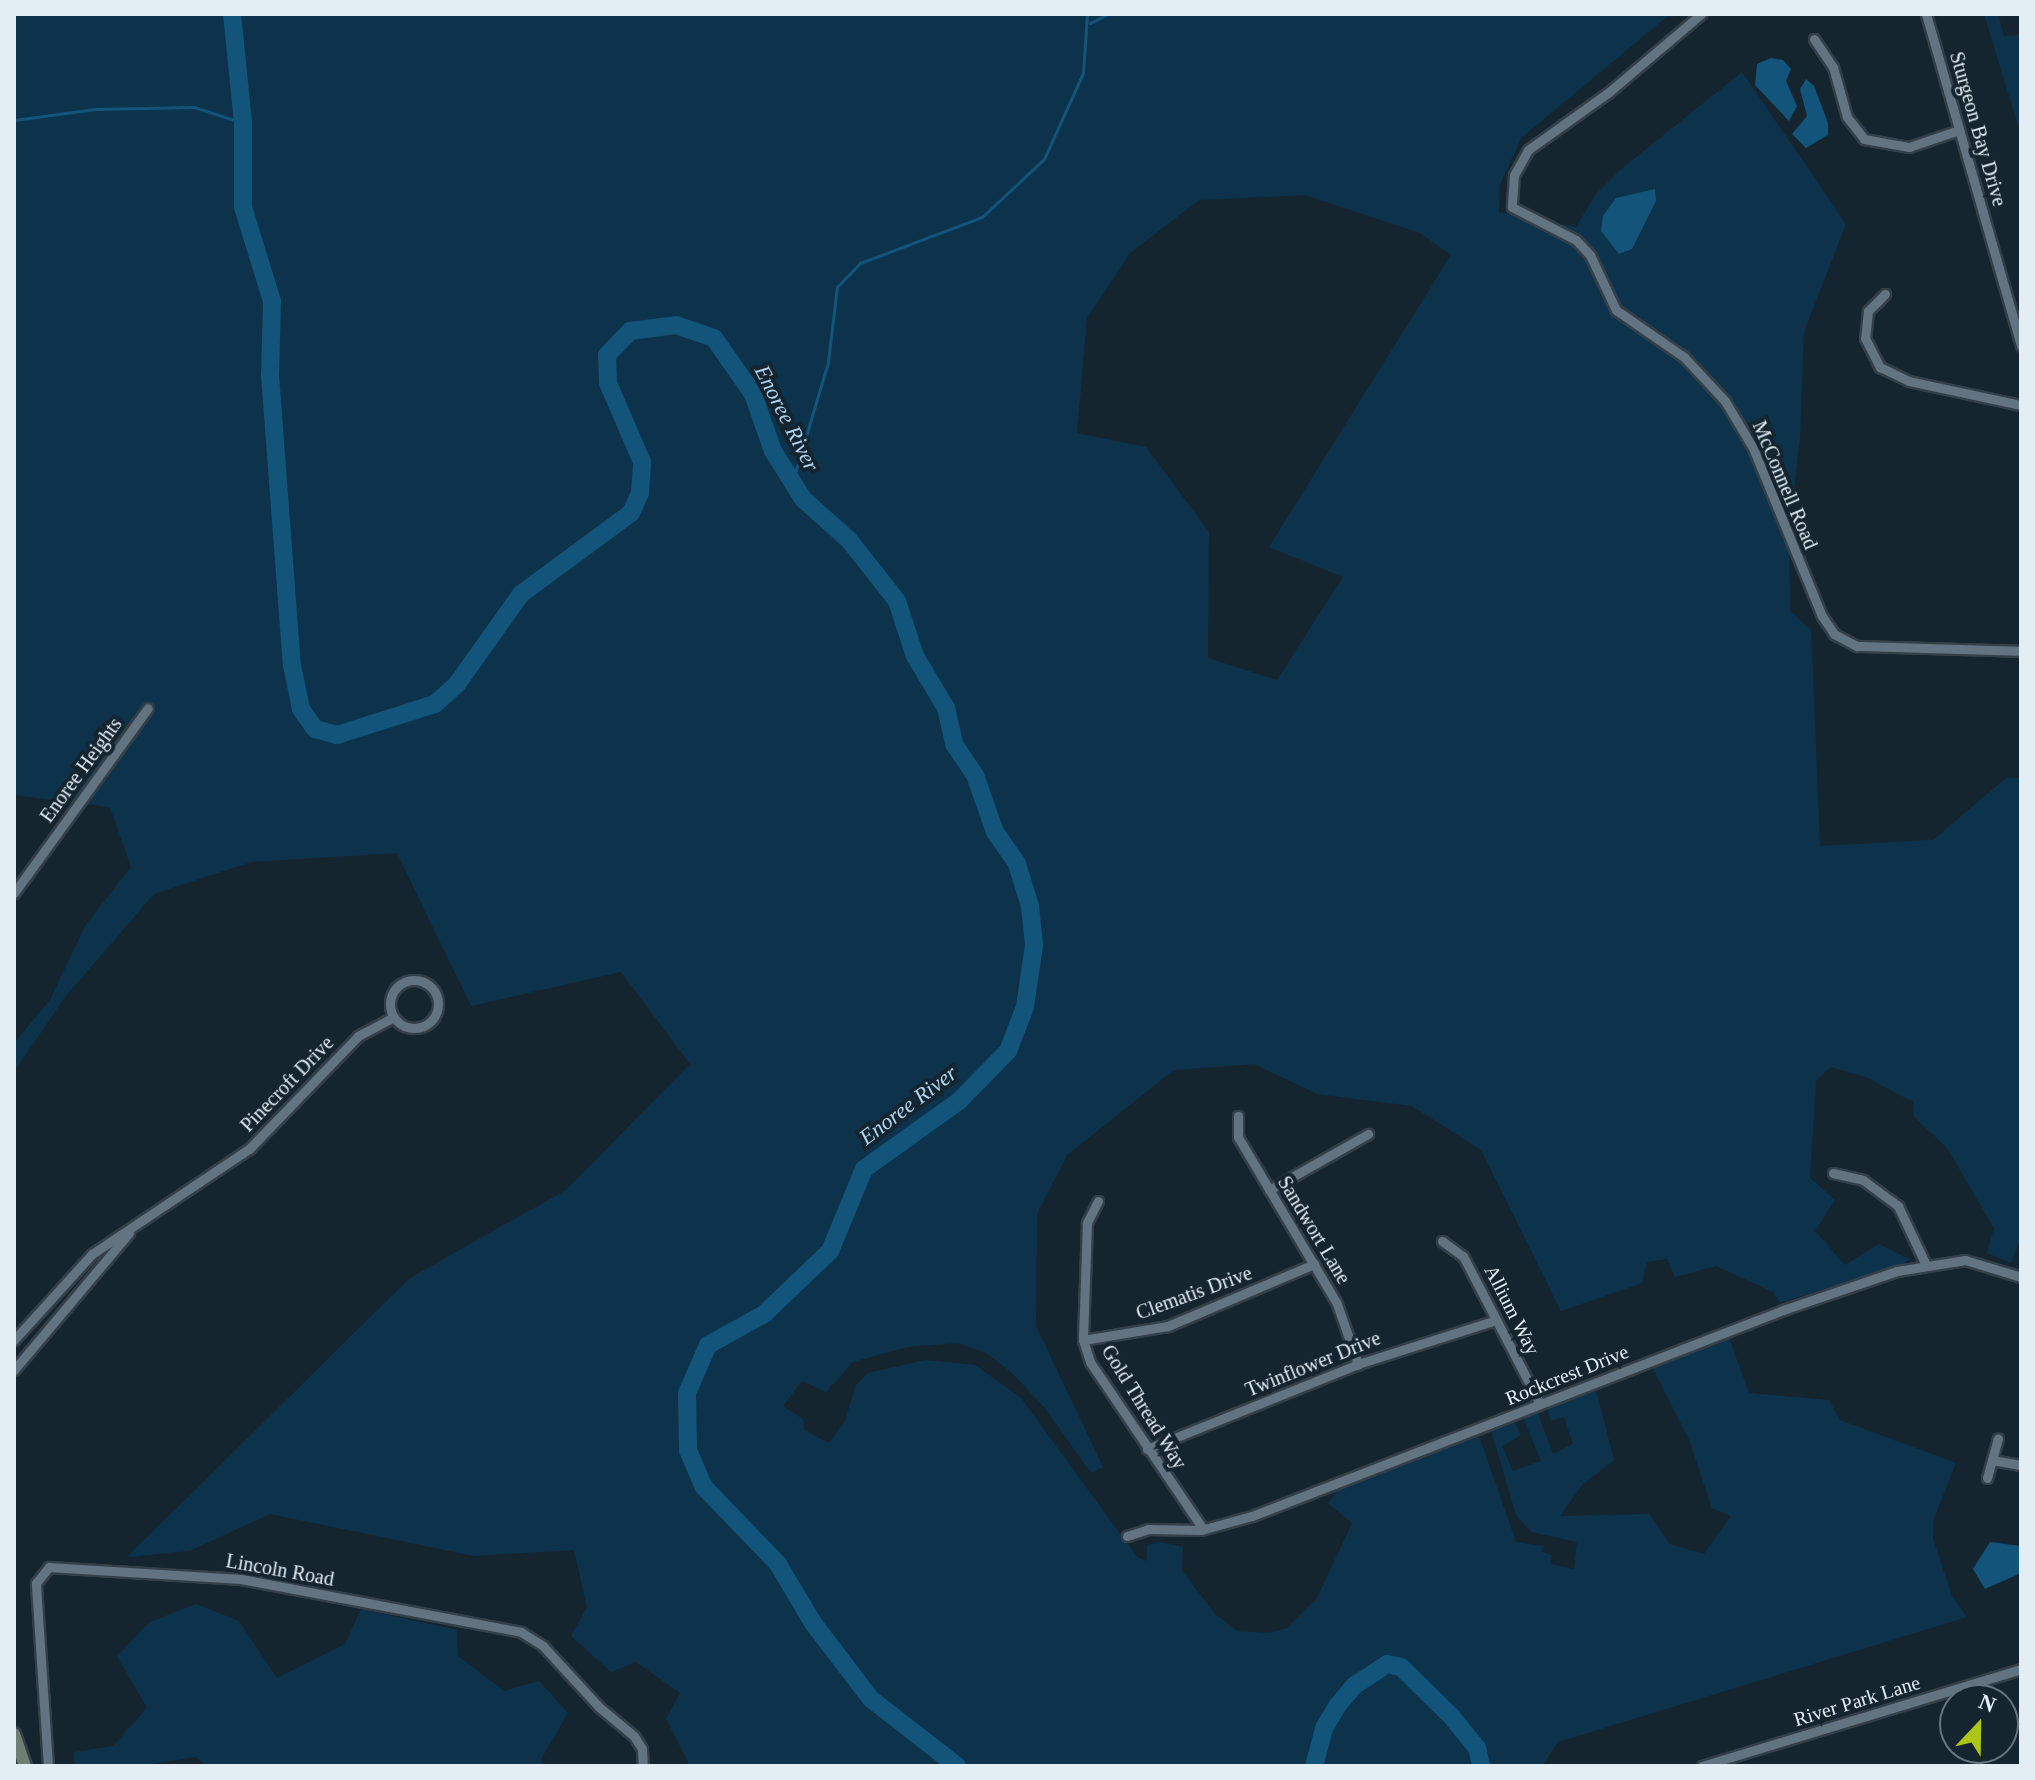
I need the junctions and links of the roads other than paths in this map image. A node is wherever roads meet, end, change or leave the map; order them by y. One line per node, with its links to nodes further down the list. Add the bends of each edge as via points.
1 (1701, 14): 8 (street, McConnell Road, via 1609,92 1528,150 1514,175 1512,207 1576,240 1590,255 1616,310 1684,357 1725,401 1753,448 1834,634 1857,646)
2 (1926, 14): 4 (street, Sturgeon Bay Drive)
3 (1814, 39): 4 (street, via 1833,67 1847,117 1864,139 1909,147)
4 (1959, 130): 6 (street, Sturgeon Bay Drive)
5 (1885, 294): 7 (street, via 1868,311 1865,338 1880,367 1909,381)
6 (2021, 346)
7 (2021, 405)
8 (2021, 651)
9 (148, 708): 10 (street, Enoree Heights)
10 (14, 893)
11 (393, 1017): 11 (street, via 405,1027 426,1025 438,1007 434,992 417,980 401,984 391,996); 17 (street, Pinecroft Drive, via 358,1036 257,1142)
12 (1238, 1116): 15 (street, Sandwort Lane, via 1238,1137)
13 (1368, 1134): 15 (street)
14 (1833, 1173): 20 (street, via 1863,1180 1898,1206)
15 (1269, 1190): 19 (street, Sandwort Lane)
16 (1098, 1201): 24 (street, Gold Thread Way, via 1087,1223)
17 (129, 1233): 23 (street, Pinecroft Drive, via 92,1254); 26 (street, Pinecroft Drive)
18 (1442, 1241): 22 (street, Allium Way, via 1463,1256)
19 (1314, 1264): 24 (street, Clematis Drive, via 1168,1326); 25 (street, Sandwort Lane, via 1337,1304)
20 (1926, 1265): 21 (street, Rockcrest Drive, via 1978,1261); 27 (street, Rockcrest Drive, via 1797,1305)
21 (2021, 1277)
22 (1496, 1320): 25 (street, Twinflower Drive); 27 (street, Allium Way)
23 (14, 1340)
24 (1083, 1340): 29 (street, Gold Thread Way, via 1090,1362)
25 (1358, 1364): 29 (street, Twinflower Drive)
26 (14, 1370)
27 (1540, 1404): 33 (street, Rockcrest Drive, via 1252,1516)
28 (1998, 1438): 30 (street)
29 (1147, 1449): 33 (street, Gold Thread Way)
30 (1992, 1460): 31 (street); 32 (street)
31 (2021, 1465)
32 (1987, 1478)
33 (1203, 1529): 34 (street, Rockcrest Drive, via 1148,1529)
34 (1127, 1536)
35 (2021, 1669): 40 (street, River Park Lane)
36 (14, 1734): 37 (street)
37 (25, 1766)
38 (48, 1766): 39 (street, Lincoln Road, via 36,1583 49,1567 241,1579 521,1632 543,1646 634,1736)
39 (643, 1766)
40 (1702, 1766)

